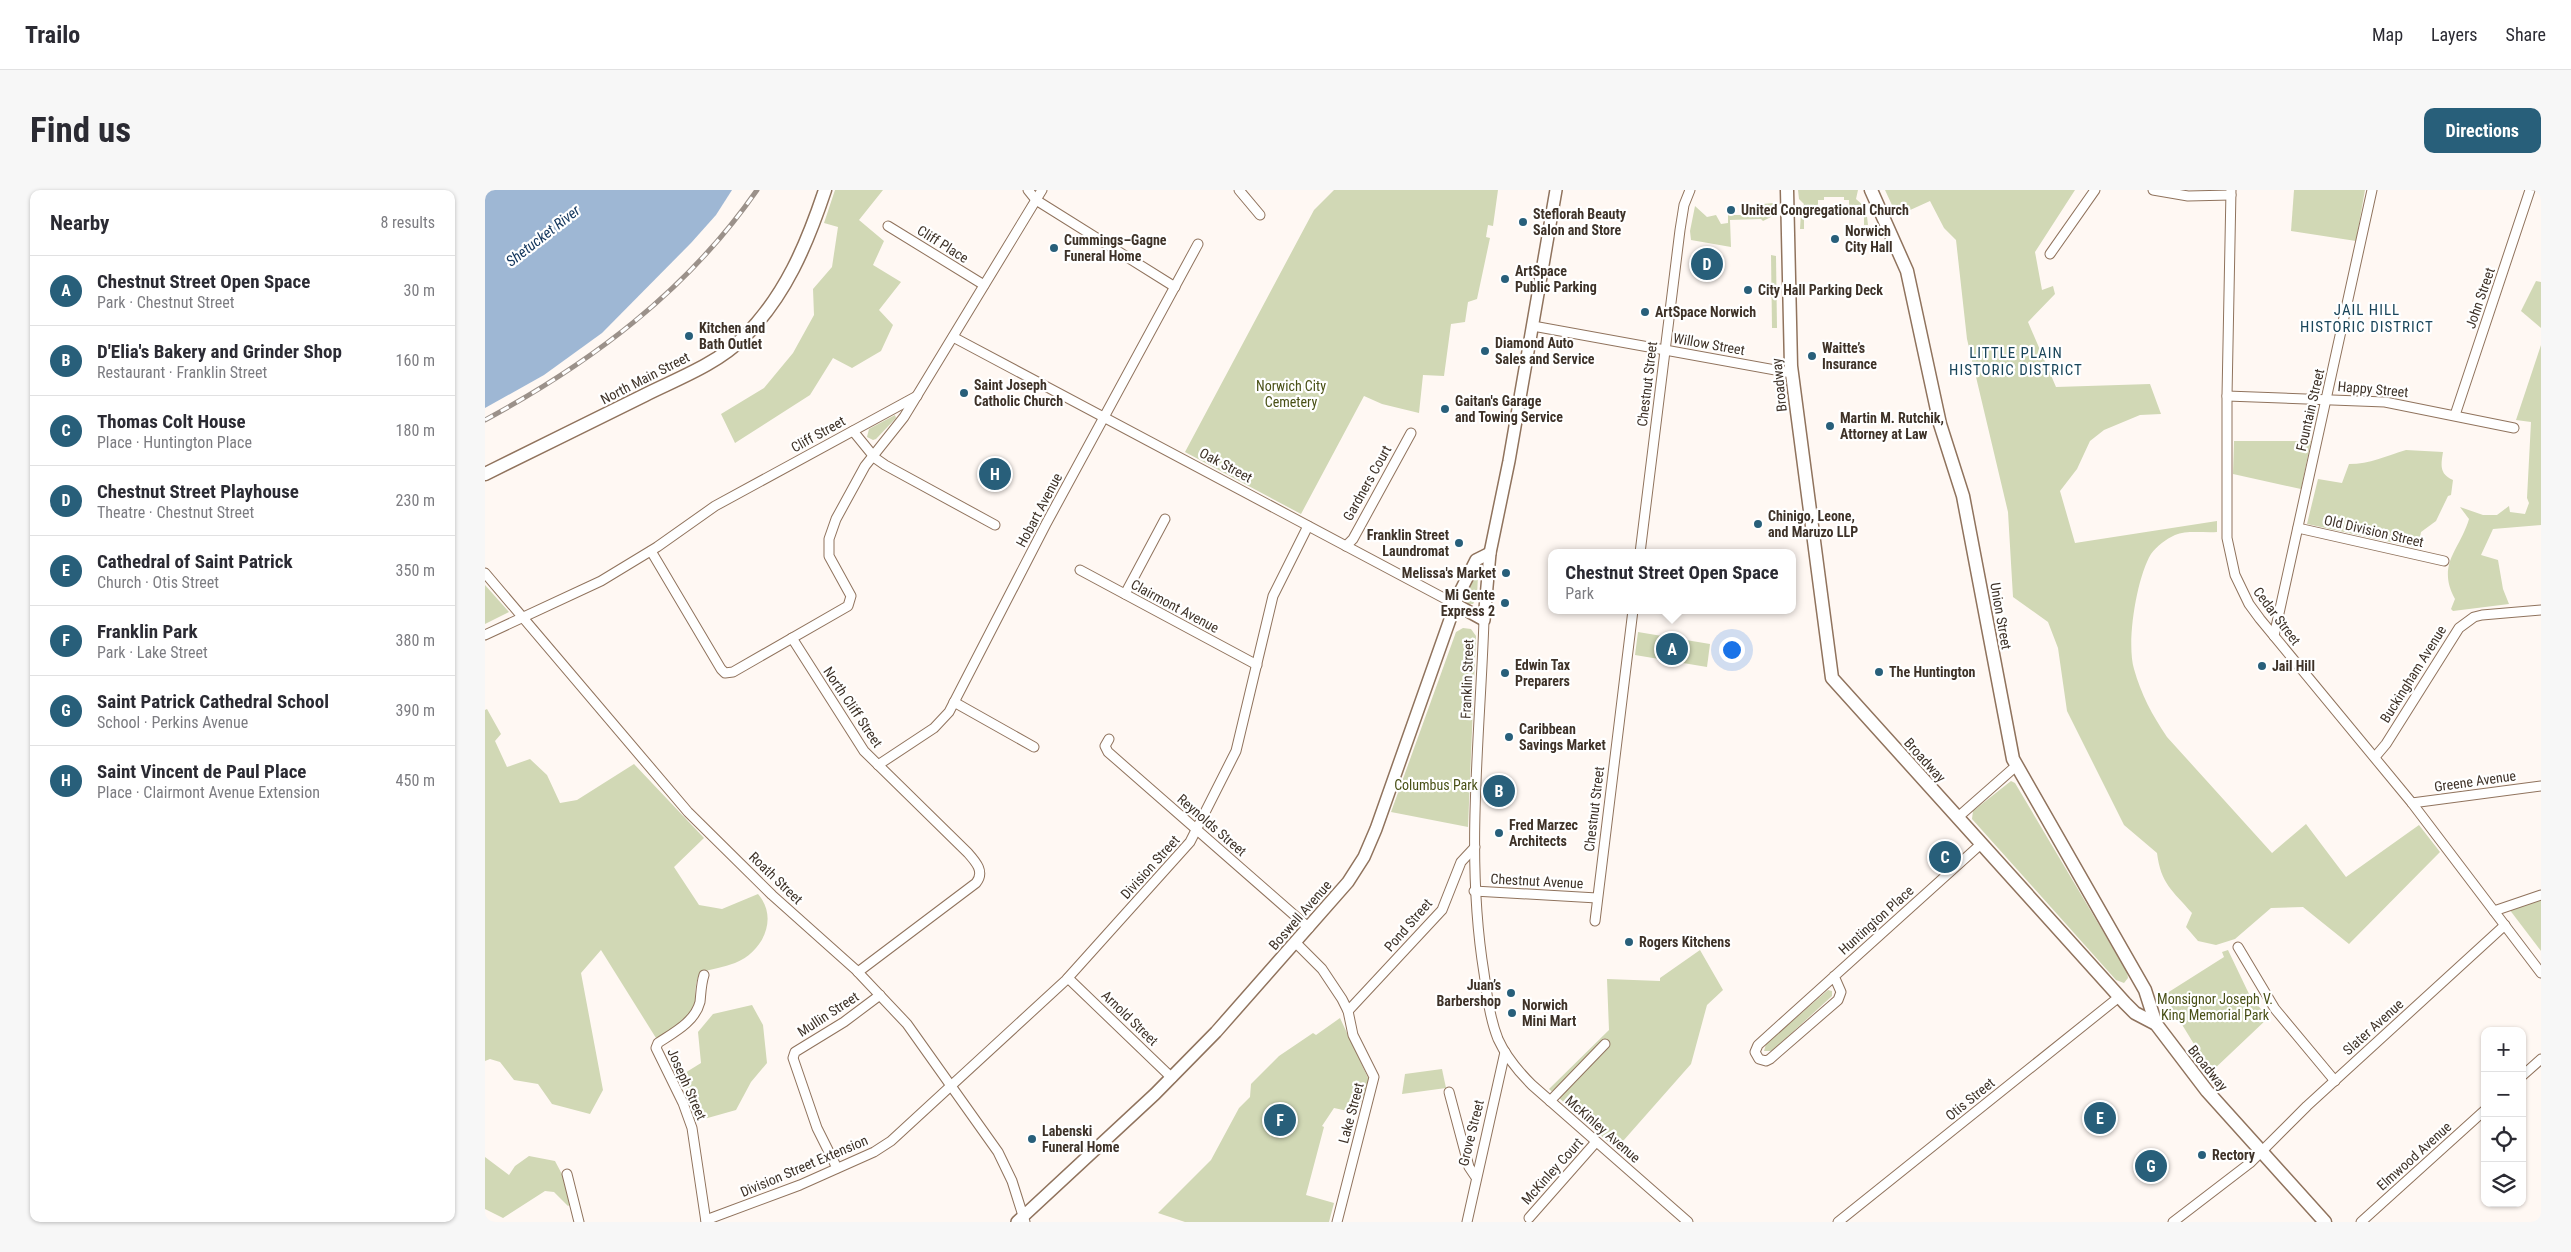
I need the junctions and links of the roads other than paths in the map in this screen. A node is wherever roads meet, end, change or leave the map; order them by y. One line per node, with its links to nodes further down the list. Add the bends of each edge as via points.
1 (825, 190): 34 (main road, North Main Street, via 813,227 790,275 762,316 737,343 677,378)
2 (1029, 190): 14 (street)
3 (1042, 190): 14 (street, Cliff Street)
4 (1239, 190): 15 (street)
5 (1556, 190): 21 (street, Franklin Street)
6 (1690, 190): 23 (street, Chestnut Street, via 1680,230)
7 (1787, 190): 24 (main road, Broadway)
8 (1871, 190): 61 (main road, Union Street, via 1909,279 1940,424 1963,496)
9 (2095, 190): 18 (street)
10 (2153, 190): 13 (street, via 2189,196)
11 (2372, 190): 27 (street, Fountain Street)
12 (2531, 190): 28 (street, John Street)
13 (2231, 192): 26 (street, Cedar Street)
14 (1036, 200): 19 (street, Cliff Street); 20 (street)
15 (1260, 215)
16 (888, 226): 19 (street, Cliff Place)
17 (1198, 244): 20 (street, Hobart Avenue)
18 (2050, 254)
19 (984, 285): 22 (street, Cliff Street)
20 (1175, 287): 29 (street, Hobart Avenue)
21 (1533, 326): 23 (street, Willow Street); 42 (street, Franklin Street)
22 (953, 337): 25 (street, Cliff Street); 29 (street, Oak Street)
23 (1665, 350): 24 (street, Willow Street); 40 (street, Chestnut Street)
24 (1792, 372): 64 (main road, Broadway, via 1832,678)
25 (917, 396): 31 (street, Cliff Street); 33 (street)
26 (2227, 396): 27 (street, Happy Street); 53 (street, Cedar Street, via 2227,538 2230,557 2241,590)
27 (2326, 399): 28 (street, Happy Street, via 2385,402); 38 (street, Fountain Street)
28 (2455, 415): 30 (street, Happy Street)
29 (1104, 418): 37 (street, Oak Street); 56 (street, Hobart Avenue)
30 (2514, 428)
31 (853, 431): 33 (street); 41 (street, Cliff Street, via 715,506)
32 (1411, 432): 39 (street, Gardners Court, via 1353,539)
33 (873, 456): 36 (street); 54 (street, via 836,519 829,539 831,561 851,596 850,604)
34 (485, 474)
35 (1165, 518): 46 (street)
36 (995, 525)
37 (1308, 526): 39 (street, Oak Street); 55 (street, Division Street, via 1273,596)
38 (2298, 528): 43 (street, Old Division Street); 53 (street, Fountain Street)
39 (1346, 546): 47 (street, Oak Street)
40 (1640, 549)
41 (651, 551): 50 (street, Cliff Street, via 590,586); 54 (street, via 723,672 733,672)
42 (1490, 553): 47 (street, Boswell Avenue, via 1476,560 1471,567); 51 (street, Franklin Street)
43 (2444, 561)
44 (1081, 570): 46 (street, Clairmont Avenue)
45 (485, 573): 50 (street, Roath Street)
46 (1125, 594): 55 (street, Clairmont Avenue)
47 (1455, 604): 51 (street, Oak Street); 74 (street, Boswell Avenue, via 1370,844 1348,882)
48 (2541, 610): 59 (street, Buckingham Avenue, via 2482,615 2459,628)
49 (1632, 614): 70 (street, Chestnut Street)
50 (524, 616): 52 (street, Cliff Street); 77 (street, Roath Street, via 688,812 772,895)
51 (1485, 620): 67 (street, Franklin Street)
52 (485, 634)
53 (2274, 636): 59 (street, Cedar Street)
54 (792, 638): 60 (street, North Cliff Street, via 853,735)
55 (1257, 665): 65 (street, Division Street, via 1236,751)
56 (955, 702): 58 (street); 60 (street, Hobart Avenue, via 934,728)
57 (1109, 739): 65 (street, Reynolds Street, via 1105,748 1108,752)
58 (1034, 747)
59 (2375, 757): 63 (street, Cedar Street)
60 (878, 765): 77 (street, North Cliff Street, via 968,852 978,865 980,876 976,883)
61 (2016, 766): 64 (street); 85 (main road, Union Street, via 2145,990)
62 (2541, 786): 63 (street, Greene Avenue)
63 (2412, 803): 71 (street, Cedar Street)
64 (1957, 818): 66 (main road, Broadway)
65 (1197, 830): 74 (street, Reynolds Street); 81 (street, Division Street, via 1188,845)
66 (1981, 844): 80 (street, Huntington Place); 83 (main road, Broadway)
67 (1475, 846): 68 (street, Franklin Street); 84 (street, Pond Street, via 1461,862 1442,910)
68 (1475, 891): 70 (street, Chestnut Avenue); 87 (street, Franklin Street, via 1489,1007 1497,1037)
69 (2541, 895): 71 (street)
70 (1597, 898): 72 (street, Chestnut Street)
71 (2494, 911): 73 (street, Cedar Street)
72 (1595, 921)
73 (2505, 925): 78 (street, Cedar Street); 91 (street, Slater Avenue)
74 (1309, 928): 75 (street, Boswell Avenue)
75 (1296, 943): 84 (street, Lake Street, via 1328,978); 90 (street, Boswell Avenue)
76 (2238, 947): 91 (street, via 2275,1009)
77 (858, 972): 82 (street, Roath Street)
78 (2541, 973)
79 (704, 975): 103 (street, Joseph Street, via 699,1006 693,1016 656,1047 683,1103 695,1139)
80 (1834, 976): 80 (street, Huntington Place, via 1758,1045 1755,1052 1759,1059 1770,1059 1838,1000 1841,992)
81 (1068, 978): 90 (street, Arnold Street); 92 (street, Division Street)
82 (879, 995): 92 (street, Roath Street, via 907,1024); 98 (street, Mullin Street, via 793,1056 817,1128)
83 (2119, 997): 85 (main road, Broadway, via 2135,1013); 108 (street, Otis Street)
84 (1348, 1012): 105 (street, Lake Street, via 1353,1035 1373,1071 1374,1079)
85 (2156, 1024): 97 (main road, Broadway, via 2207,1091)
86 (1605, 1044): 94 (street)
87 (1505, 1052): 94 (street, McKinley Avenue, via 1520,1073); 100 (street, Grove Street)
88 (2541, 1059): 89 (street)
89 (2526, 1072)
90 (1172, 1078): 102 (street, Boswell Avenue)
91 (2335, 1081): 97 (street, Slater Avenue)
92 (952, 1086): 98 (street, Division Street Extension, via 891,1141); 102 (street, Roath Street, via 998,1152 1012,1181)
93 (1449, 1092): 100 (street, via 1469,1167)
94 (1550, 1102): 96 (street, McKinley Avenue)
95 (2481, 1114): 111 (street, Elmwood Avenue)
96 (1596, 1142): 101 (street, McKinley Court); 107 (street, McKinley Avenue)
97 (2261, 1151): 109 (street, Slater Avenue); 110 (main road, Broadway)
98 (837, 1168): 103 (street, Division Street Extension)
99 (567, 1174): 104 (street)
100 (1475, 1176): 106 (street, Grove Street)
101 (1529, 1218)
102 (1022, 1220)
103 (706, 1221)
104 (579, 1222)
105 (1337, 1222)
106 (1467, 1222)
107 (1688, 1222)
108 (1838, 1222)
109 (2173, 1222)
110 (2325, 1222)
111 (2361, 1222)

